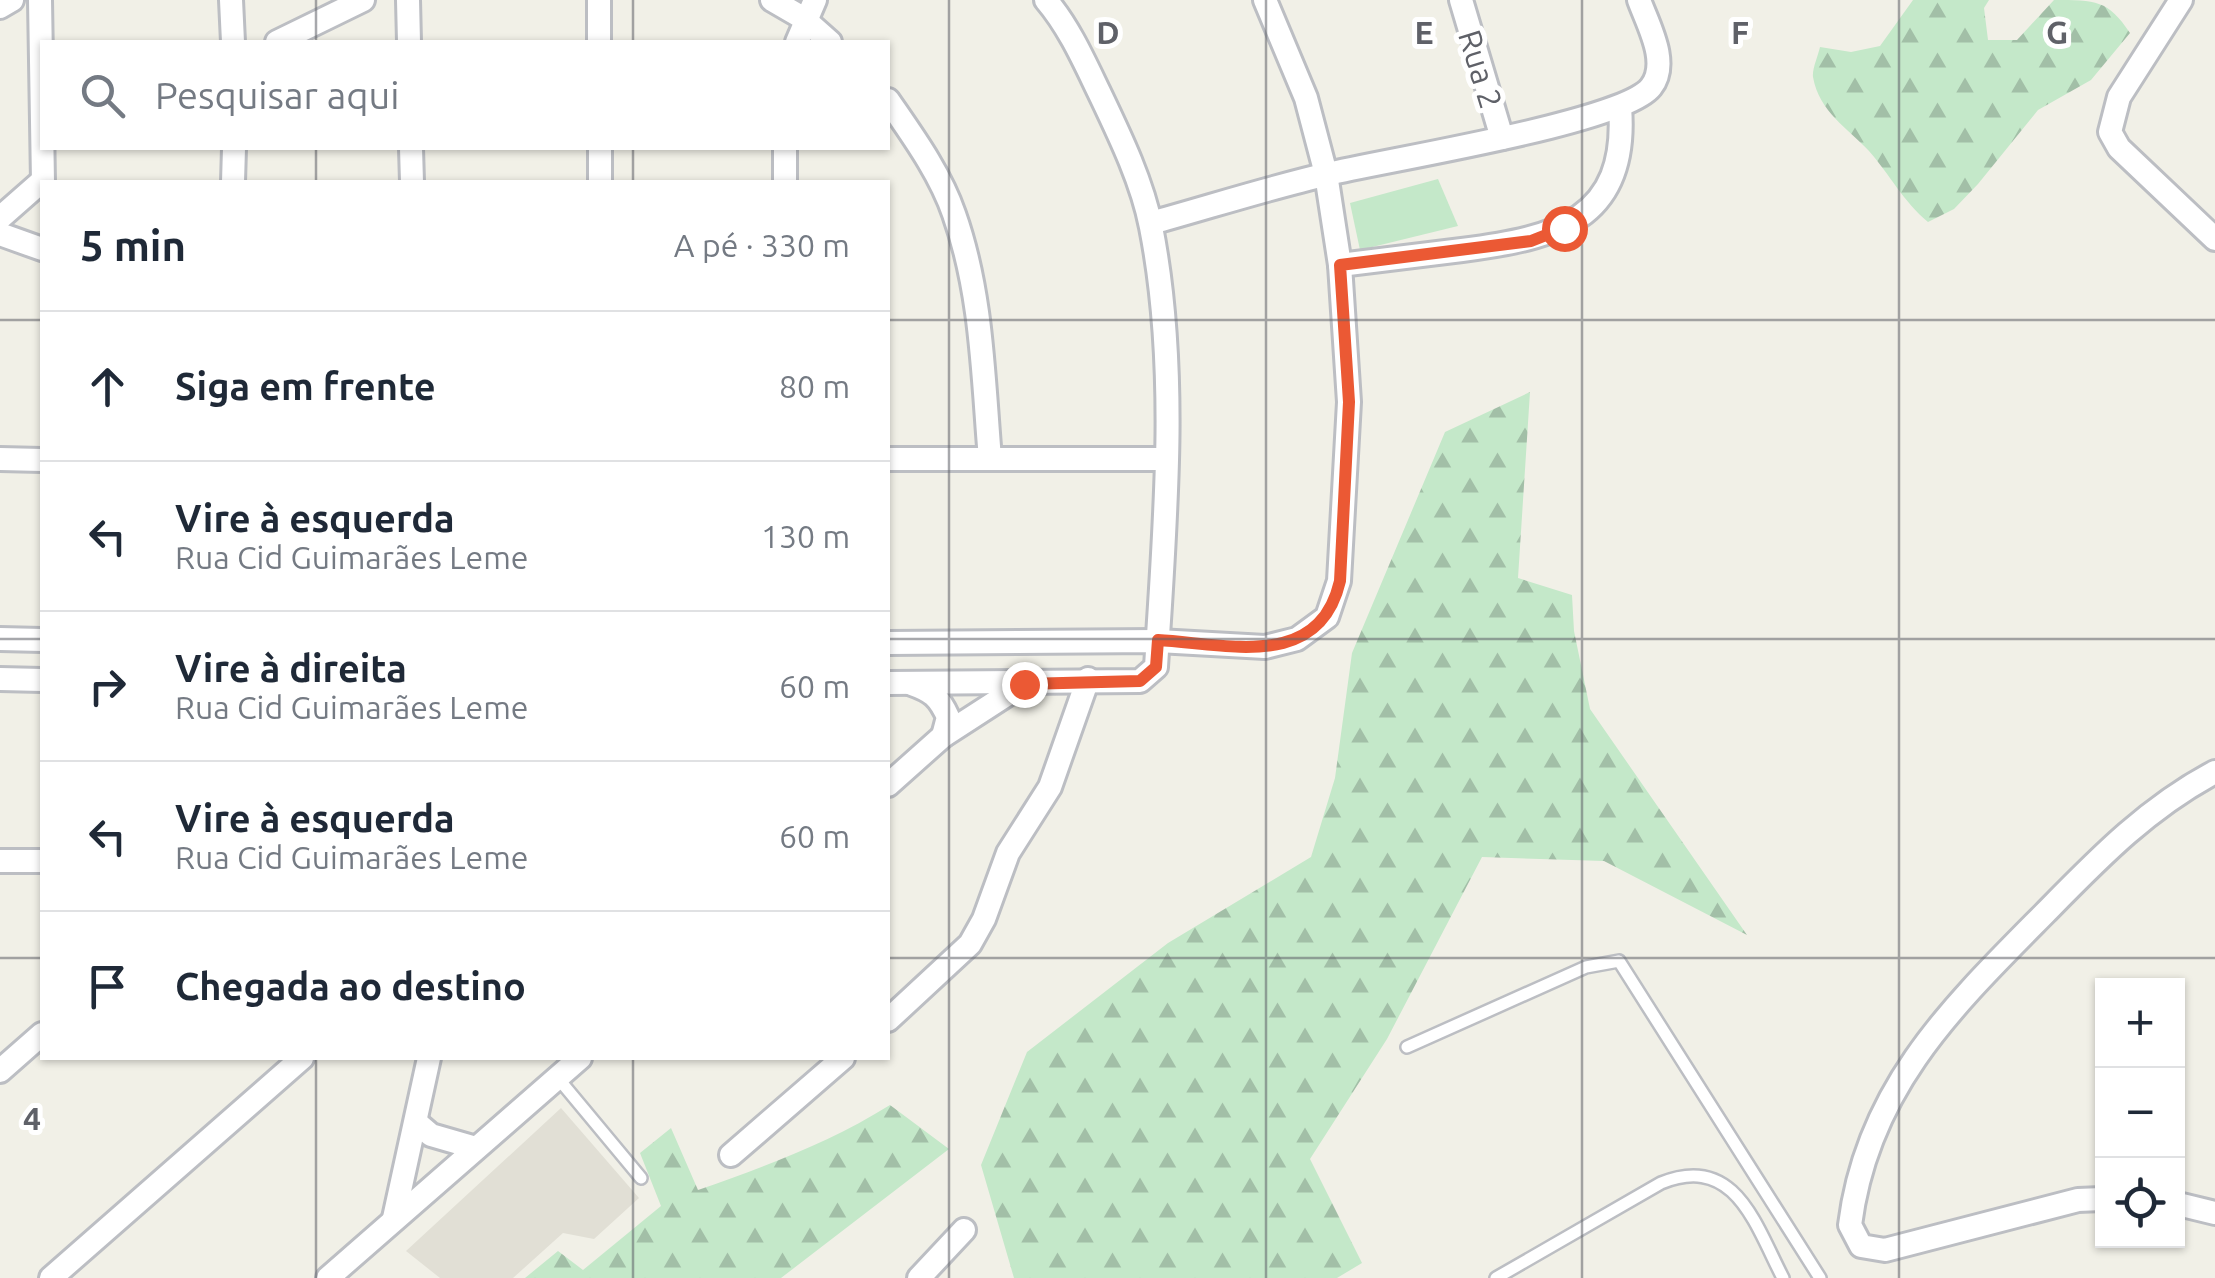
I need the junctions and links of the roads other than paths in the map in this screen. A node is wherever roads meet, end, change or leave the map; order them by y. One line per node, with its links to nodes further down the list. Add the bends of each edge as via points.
1 (12, 0): 13 (street)
2 (40, 0): 15 (street)
3 (231, 0): 16 (street)
4 (364, 0): 17 (street)
5 (408, 0): 18 (street)
6 (599, 0): 19 (street)
7 (772, 0): 14 (street)
8 (1046, 0): 38 (street, via 1112,120)
9 (1265, 0): 30 (street, via 1306,98)
10 (1461, 0): 24 (street, Rua 2)
11 (1639, 0): 23 (street, via 1658,70 1654,83)
12 (2181, 0): 40 (street, via 2120,97 2110,132)
13 (0, 7)
14 (809, 9): 20 (street); 21 (street)
15 (40, 40)
16 (233, 40)
17 (281, 40)
18 (409, 40)
19 (599, 40)
20 (797, 40)
21 (829, 40)
22 (890, 103): 45 (street, via 954,211 977,300)
23 (1624, 106): 24 (street); 42 (street, via 1617,165 1585,212 1564,228 1531,241)
24 (1502, 138): 30 (street)
25 (42, 150): 31 (street)
26 (234, 150): 32 (street)
27 (411, 150): 33 (street)
28 (600, 150): 34 (street)
29 (785, 150): 35 (street)
30 (1326, 174): 38 (street); 42 (street)
31 (42, 180)
32 (234, 180)
33 (412, 180)
34 (600, 180)
35 (785, 180)
36 (40, 184): 37 (street)
37 (0, 218)
38 (1150, 223): 43 (street, via 1162,303)
39 (0, 234): 41 (street)
40 (2215, 239)
41 (40, 248)
42 (1340, 265): 50 (street, via 1349,402 1334,604 1314,631 1265,647)
43 (1165, 458): 45 (street); 50 (street)
44 (890, 459): 45 (street)
45 (990, 459)
46 (0, 460): 47 (street)
47 (40, 460)
48 (0, 639): 49 (street)
49 (40, 640)
50 (1158, 640): 51 (street); 53 (street, via 1156,667 1140,681)
51 (890, 643)
52 (0, 679): 54 (street)
53 (1088, 679): 56 (street); 62 (street, via 1050,787 1008,853 970,944)
54 (40, 680)
55 (898, 683): 56 (street); 57 (street, via 933,691 948,717)
56 (1024, 684): 57 (street)
57 (943, 736): 59 (street)
58 (2215, 772): 75 (street, via 2156,806 2112,845 1947,1012 1890,1094 1850,1224 1861,1246 1885,1250)
59 (890, 783)
60 (0, 861): 61 (street)
61 (40, 861)
62 (890, 1018)
63 (40, 1036): 69 (street)
64 (1407, 1047): 85 (lane, via 1586,968 1619,960)
65 (300, 1060): 80 (street)
66 (429, 1060): 71 (street)
67 (578, 1060): 70 (street)
68 (842, 1060): 73 (street)
69 (0, 1071)
70 (557, 1077): 72 (street); 74 (lane)
71 (417, 1123): 72 (street, via 431,1135); 78 (street)
72 (476, 1148): 78 (street)
73 (731, 1154)
74 (641, 1178)
75 (2095, 1199)
76 (2185, 1206): 77 (street)
77 (2215, 1212)
78 (394, 1218): 81 (street)
79 (964, 1230): 82 (street)
80 (51, 1278)
81 (328, 1278)
82 (919, 1278)
83 (1496, 1278): 84 (lane, via 1682,1174 1704,1174 1729,1186)
84 (1784, 1278)
85 (1820, 1278)

